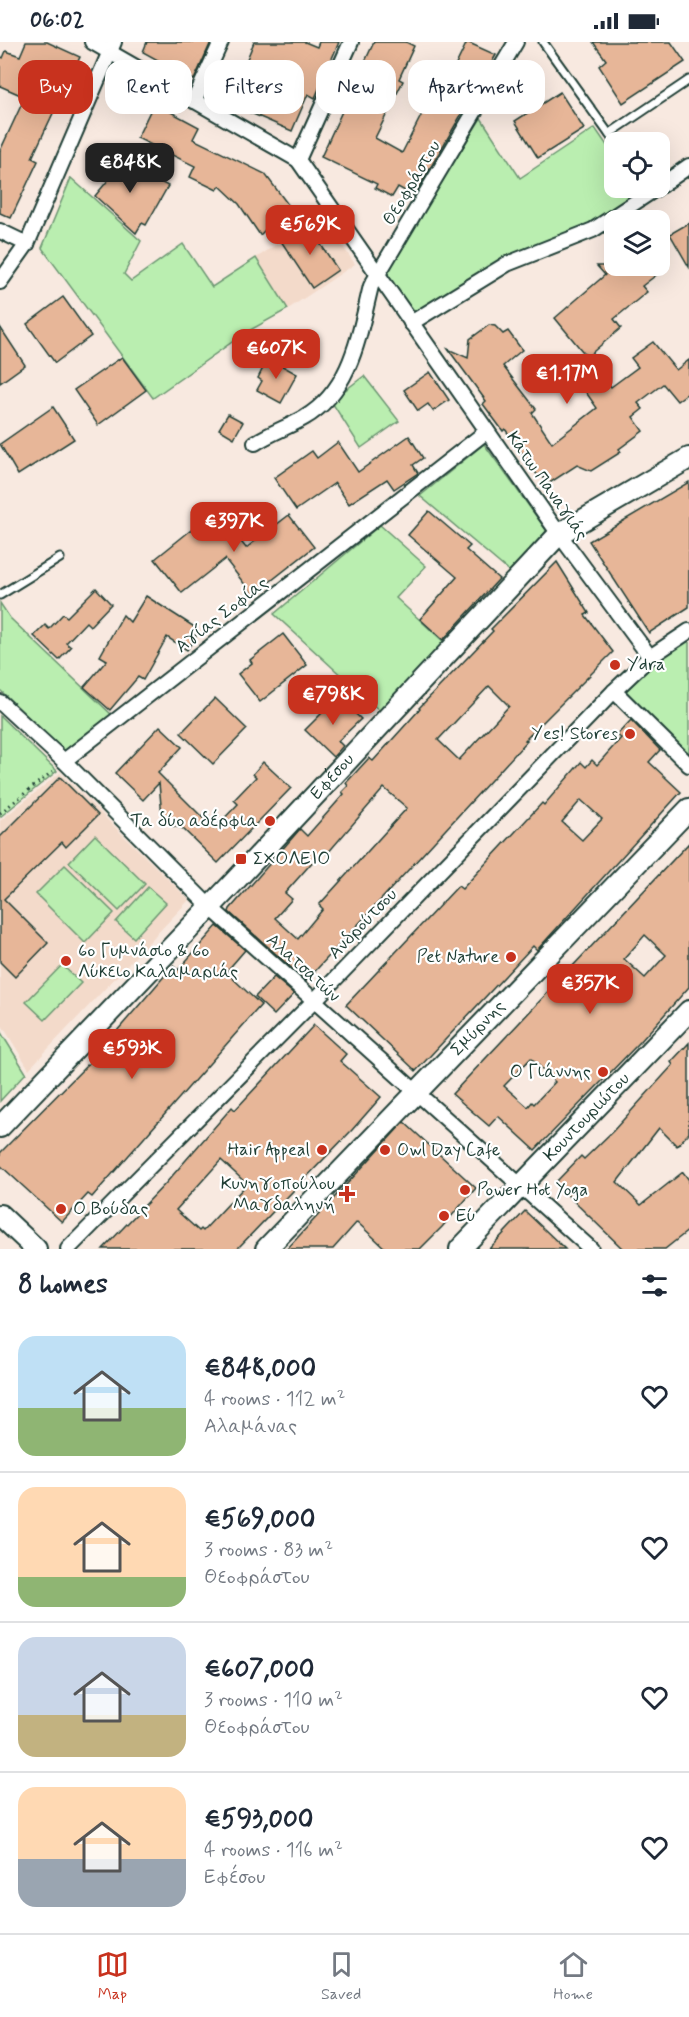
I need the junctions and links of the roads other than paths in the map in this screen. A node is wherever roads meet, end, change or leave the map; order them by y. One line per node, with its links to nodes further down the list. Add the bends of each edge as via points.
1 (92, 42): 6 (street)
2 (221, 42): 8 (street)
3 (351, 42): 11 (street)
4 (516, 42): 17 (street, Θεοφράστου)
5 (543, 42): 9 (lane)
6 (112, 47): 8 (street); 16 (street)
7 (689, 80): 10 (lane)
8 (194, 101): 11 (street)
9 (608, 132)
10 (612, 132)
11 (298, 160): 17 (street, Κάτω Παναγιάς)
12 (689, 166): 13 (street)
13 (670, 178)
14 (640, 198): 19 (street, via 593,230 507,264)
15 (0, 231): 16 (street)
16 (27, 244): 18 (street)
17 (379, 274): 19 (street, Κάτω Παναγιάς); 21 (street, Θεοφράστου, via 371,286 357,348 331,393 304,418)
18 (0, 282)
19 (411, 323): 20 (street, Κάτω Παναγιάς)
20 (487, 431): 23 (street, Κάτω Παναγιάς); 30 (street, Αγίας Σοφίας)
21 (255, 443)
22 (689, 458): 23 (street, Εφέσου)
23 (559, 534): 27 (street, Κάτω Παναγιάς); 33 (street, Εφέσου)
24 (60, 558): 25 (lane)
25 (0, 595)
26 (689, 631): 27 (street, Ανδρούτσου)
27 (650, 657): 28 (street, Ανδρούτσου)
28 (614, 691): 31 (street); 34 (street, Ανδρούτσου)
29 (0, 702): 30 (street, Αλατσατών)
30 (64, 761): 33 (street, Αλατσατών)
31 (689, 765)
32 (689, 808): 36 (street, Σμύρνης)
33 (210, 907): 34 (street, Αλατσατών); 37 (street, Εφέσου)
34 (313, 1002): 36 (street, Αλατσατών); 41 (street, Ανδρούτσου)
35 (689, 1011): 38 (street, Κουντουριώτου)
36 (417, 1094): 38 (street, Αλατσατών); 42 (street, Σμύρνης)
37 (0, 1127)
38 (522, 1186): 43 (street, Κουντουριώτου); 44 (street, Αλατσατών)
39 (0, 1215): 40 (street)
40 (36, 1249)
41 (68, 1249)
42 (266, 1249)
43 (460, 1249)
44 (591, 1249)

